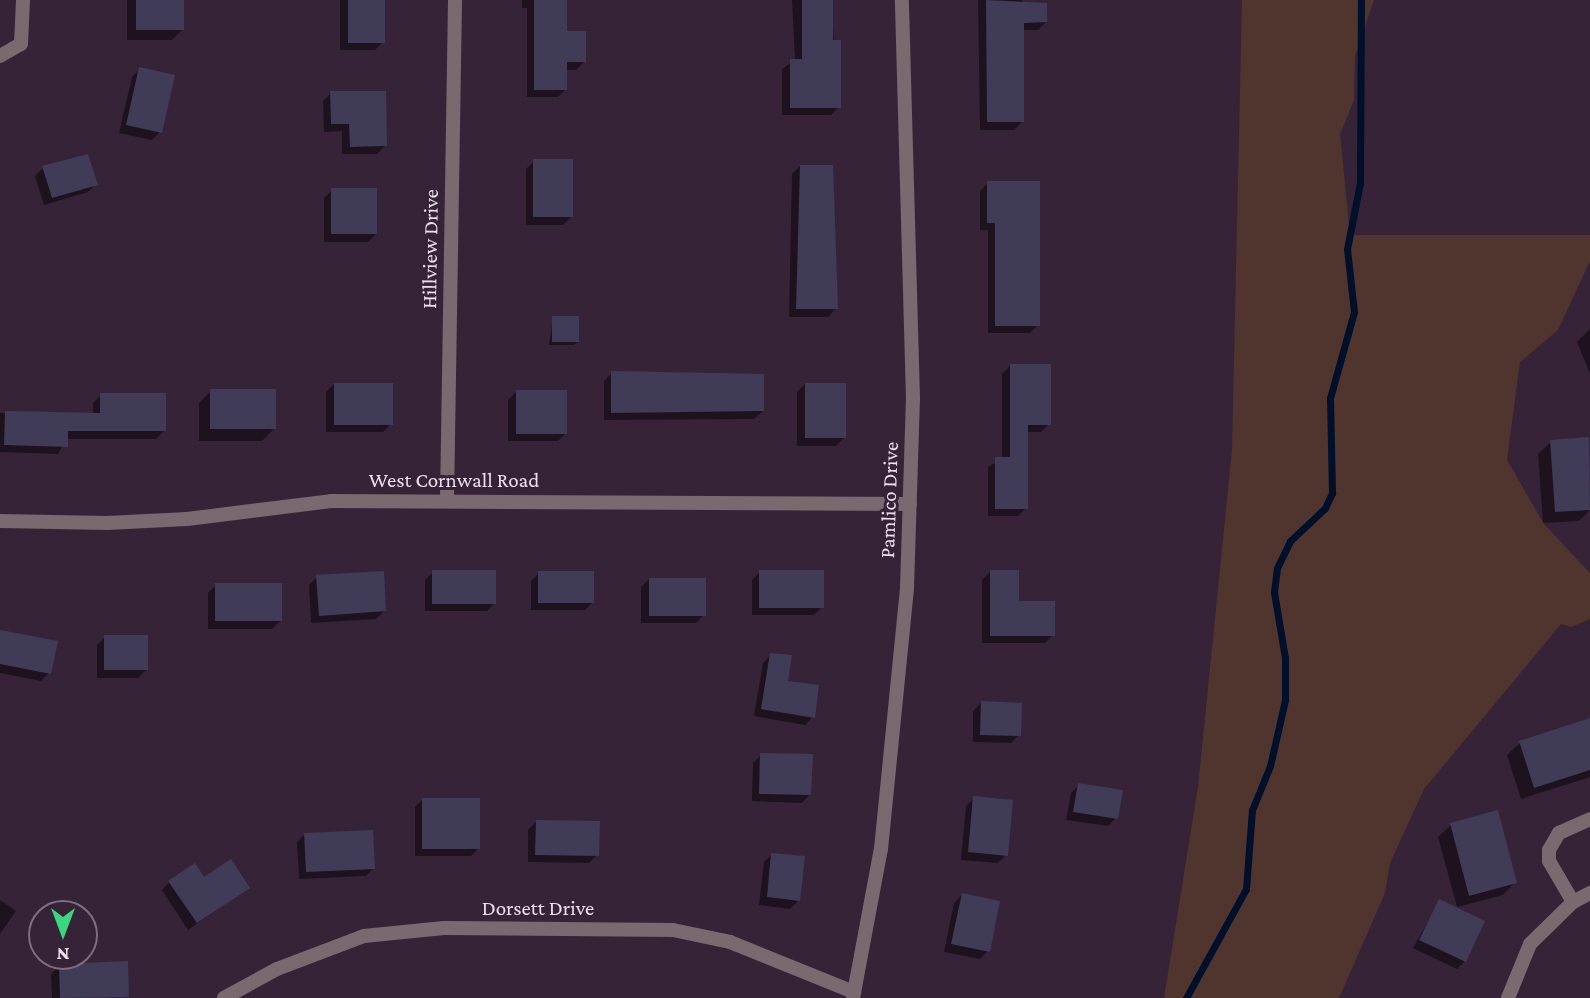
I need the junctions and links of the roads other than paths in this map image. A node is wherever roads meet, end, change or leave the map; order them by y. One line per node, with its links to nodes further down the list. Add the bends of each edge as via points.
1 (23, 0): 4 (street, via 21,44)
2 (455, 0): 5 (street, Hillview Drive)
3 (902, 0): 6 (street, Pamlico Drive, via 912,286)
4 (0, 56)
5 (447, 499): 6 (street, West Cornwall Road); 7 (street, West Cornwall Road, via 331,501 107,523)
6 (910, 503): 11 (street, Pamlico Drive, via 900,674 882,835)
7 (0, 521)
8 (1590, 819): 10 (street, via 1566,828 1549,850 1549,861)
9 (1590, 893): 10 (street)
10 (1573, 902): 13 (street, via 1530,944)
11 (854, 995): 12 (street, Dorsett Drive, via 730,942 673,930 444,928 364,936 277,969)
12 (224, 998)
13 (1508, 998)

